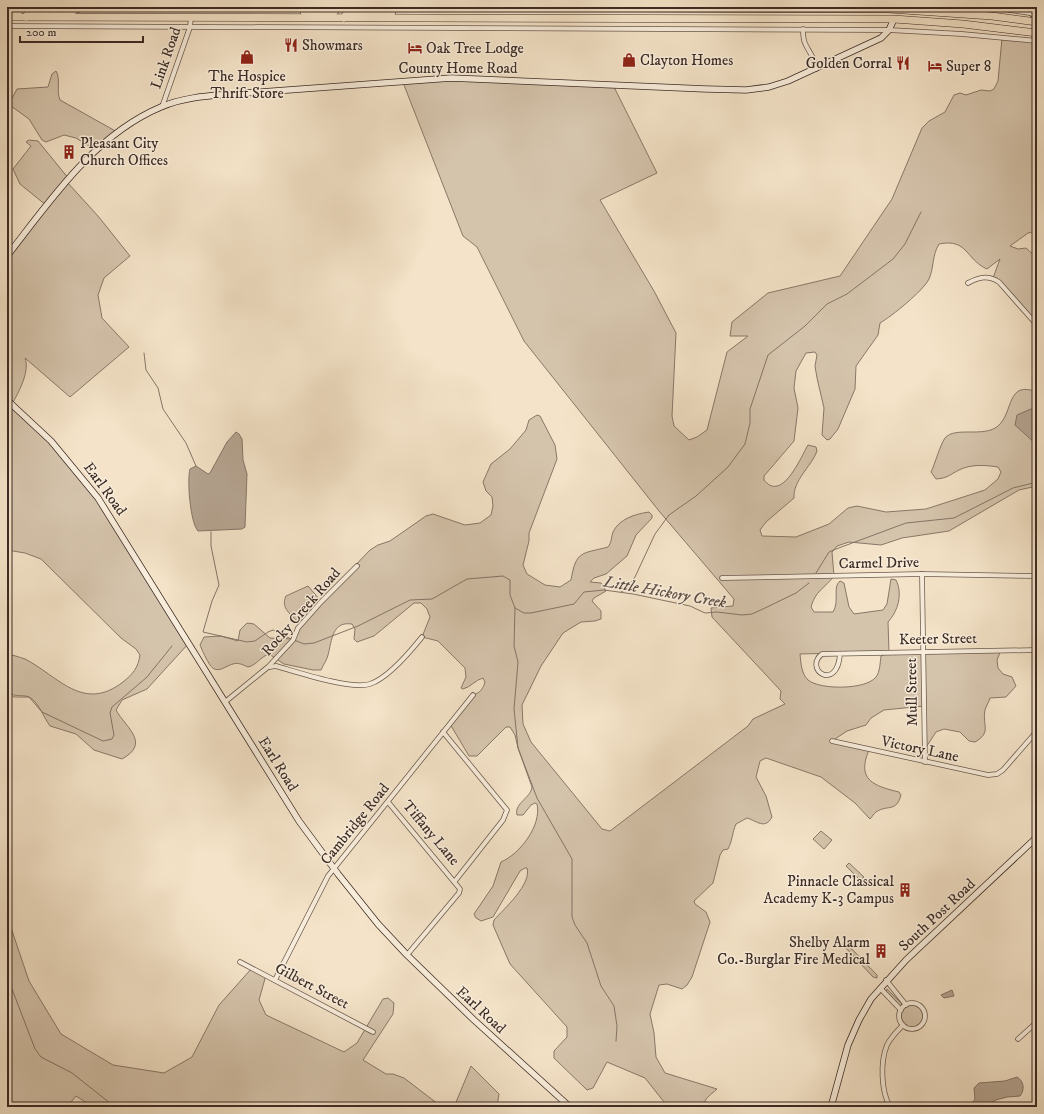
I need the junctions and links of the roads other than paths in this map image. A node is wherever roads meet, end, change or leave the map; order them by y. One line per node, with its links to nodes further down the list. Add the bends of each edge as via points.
1 (21, 7): 12 (highway, via 19,11)
2 (81, 7): 17 (highway, via 70,12 29,12)
3 (133, 7): 4 (highway)
4 (195, 7)
5 (338, 7): 15 (highway, via 334,12)
6 (367, 7): 9 (highway)
7 (990, 7): 14 (street)
8 (1034, 7): 14 (main road)
9 (410, 8): 10 (highway); 19 (highway, via 394,12 349,12)
10 (569, 8): 11 (highway)
11 (890, 8): 13 (highway); 20 (highway, via 883,16 816,16)
12 (7, 11)
13 (951, 13): 21 (highway, via 943,16 900,15); 22 (highway)
14 (1035, 14)
15 (276, 16): 18 (highway); 19 (highway)
16 (7, 17): 17 (highway)
17 (26, 17): 18 (highway); 24 (street)
18 (191, 17): 25 (street, Link Road)
19 (344, 18): 20 (highway); 26 (street)
20 (810, 19): 21 (highway)
21 (894, 19): 28 (main road, County Home Road); 29 (highway)
22 (1037, 22)
23 (7, 26): 24 (street)
24 (26, 26): 25 (street)
25 (190, 27): 26 (street); 32 (street, Link Road)
26 (344, 28): 27 (street)
27 (803, 29): 28 (street); 31 (street, via 803,40)
28 (889, 30): 30 (street); 31 (main road, County Home Road, via 870,44)
29 (1037, 33)
30 (1037, 42)
31 (816, 69): 32 (main road, County Home Road, via 772,86 746,90 443,78 205,96)
32 (162, 107): 33 (main road, County Home Road, via 132,123 88,158)
33 (7, 256)
34 (968, 284): 35 (street, via 977,278 993,278)
35 (1037, 326)
36 (7, 400): 47 (main road, Earl Road, via 59,450 98,498)
37 (357, 566): 45 (street, Rocky Creek Road, via 298,628 293,640)
38 (922, 574): 39 (street, Carmel Drive); 40 (street, Carmel Drive); 43 (street, Mull Street)
39 (1037, 576)
40 (722, 578)
41 (422, 637): 45 (street, via 403,659 386,674 369,684 350,684 276,666)
42 (1037, 650): 43 (street, Keeter Street)
43 (923, 651): 44 (street, Keeter Street); 51 (street, Mull Street)
44 (840, 654): 44 (street, Keeter Street, via 834,674 828,676 817,669 816,662 822,654)
45 (268, 667): 47 (street, Rocky Creek Road)
46 (473, 695): 49 (street, Cambridge Road)
47 (225, 702): 54 (main road, Earl Road, via 303,827)
48 (1037, 731): 51 (street, Victory Lane, via 997,774 988,775)
49 (443, 732): 52 (street, Cambridge Road); 55 (street, via 507,810 503,820)
50 (832, 741): 51 (street, Victory Lane)
51 (925, 762)
52 (388, 802): 54 (street, Cambridge Road); 55 (street, Tiffany Lane)
53 (1037, 837): 59 (main road, South Post Road)
54 (334, 869): 56 (main road, Earl Road, via 378,924); 58 (street, Cambridge Road, via 328,876)
55 (455, 881): 56 (street, via 460,889 459,893)
56 (407, 955): 67 (main road, Earl Road)
57 (240, 962): 58 (street, Gilbert Street)
58 (275, 980): 65 (street, Gilbert Street)
59 (886, 980): 60 (main road, South Post Road); 61 (street)
60 (880, 987): 62 (street); 68 (main road, South Post Road, via 864,1010 854,1031)
61 (906, 1005): 62 (street); 64 (street, via 915,1003 922,1008 926,1016 923,1024 916,1029)
62 (901, 1010): 64 (street, via 899,1018)
63 (1037, 1022): 66 (street)
64 (903, 1025): 69 (street, via 890,1039 884,1056 884,1091)
65 (373, 1032)
66 (1018, 1039)
67 (570, 1107)
68 (831, 1107)
69 (890, 1107)

